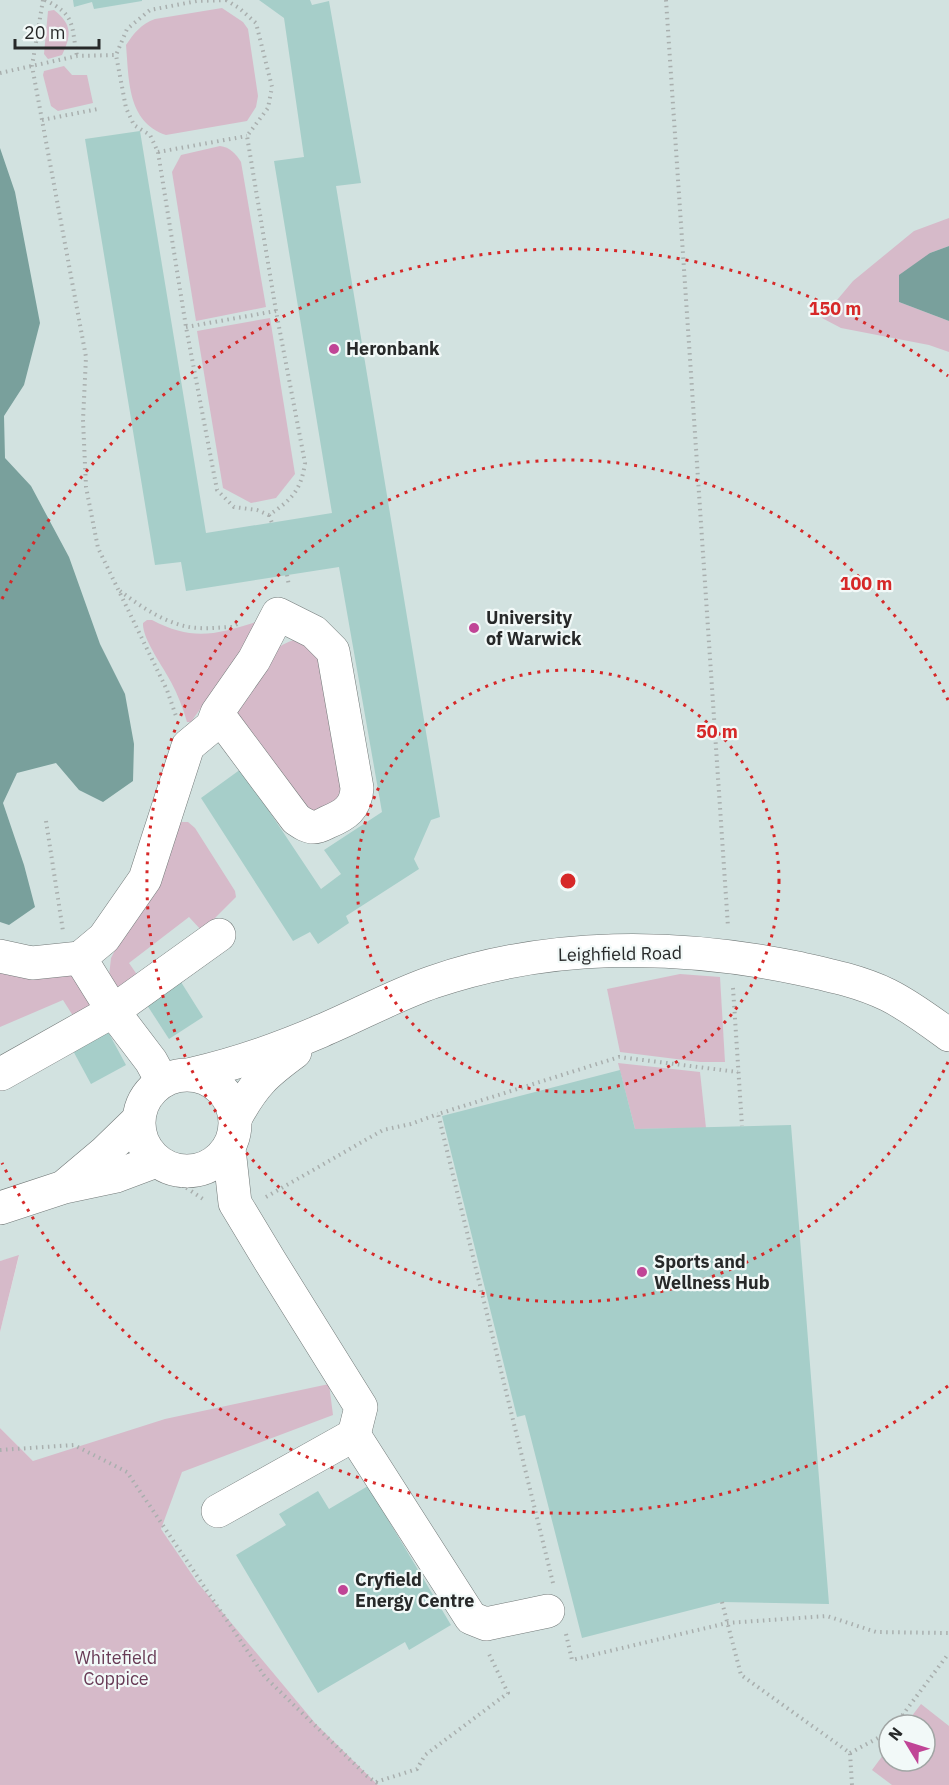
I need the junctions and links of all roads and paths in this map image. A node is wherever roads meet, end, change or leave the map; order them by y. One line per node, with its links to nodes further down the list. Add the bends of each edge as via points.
1 (44, 0): 4 (path, via 69,17); 5 (path)
2 (666, 0): 24 (path)
3 (116, 55): 4 (path); 9 (path, via 127,30 150,10 226,0 239,8 256,23 272,87 268,108); 10 (path, via 126,108 134,124 150,135)
4 (77, 56): 5 (path)
5 (32, 66): 6 (path); 8 (path)
6 (0, 73)
7 (98, 109): 8 (path)
8 (42, 120): 17 (path, via 86,357 86,487 98,548)
9 (247, 136): 10 (path); 11 (path)
10 (158, 152): 12 (path)
11 (276, 311): 12 (path); 13 (path, via 305,463 302,481 289,501)
12 (186, 327): 13 (path, via 217,489 234,507)
13 (269, 515): 14 (path)
14 (272, 523)
15 (286, 575): 16 (path)
16 (289, 586)
17 (120, 590): 18 (path, via 169,622 198,628 232,627); 20 (path, via 167,690)
18 (243, 622)
19 (218, 713): 19 (lane, via 296,819 316,827 342,817 354,806 357,788 333,651 314,632 278,614 254,660); 20 (lane, via 212,726)
20 (188, 746): 25 (lane, via 145,879 104,938)
21 (46, 822): 25 (path, via 55,893)
22 (219, 935): 26 (lane)
23 (0, 956): 25 (lane, via 32,963)
24 (731, 957): 27 (lane, Leighfield Road, via 647,950 535,957 433,982); 28 (lane, Leighfield Road, via 856,982 889,996); 29 (path)
25 (74, 958): 26 (lane)
26 (113, 1011): 30 (lane); 31 (lane, via 151,1061)
27 (322, 1031): 31 (lane, via 255,1057); 32 (lane, via 262,1077)
28 (949, 1035)
29 (738, 1072): 34 (path); 45 (path, via 619,1057 438,1114)
30 (1, 1074)
31 (177, 1078): 32 (lane, via 208,1078 222,1088); 33 (lane, via 150,1091)
32 (236, 1117): 35 (lane)
33 (138, 1120): 36 (lane, via 146,1149); 38 (lane)
34 (742, 1126)
35 (229, 1149): 37 (lane, via 218,1161); 39 (lane)
36 (156, 1161): 37 (lane); 38 (lane, via 116,1176)
37 (187, 1172): 39 (lane)
38 (64, 1187): 40 (lane)
39 (235, 1203): 41 (lane, via 361,1407)
40 (0, 1208)
41 (354, 1436): 43 (lane); 45 (lane, via 471,1618 486,1624)
42 (0, 1450): 53 (path, via 74,1444 127,1472 265,1677)
43 (218, 1511)
44 (722, 1602): 46 (path)
45 (556, 1608): 46 (path, via 572,1660)
46 (728, 1623): 47 (path, via 827,1616 876,1632); 52 (path, via 741,1675)
47 (949, 1633)
48 (949, 1653): 50 (path)
49 (508, 1693): 53 (path, via 425,1755 417,1769)
50 (904, 1713)
51 (877, 1738): 52 (path)
52 (850, 1753): 54 (path)
53 (377, 1783)
54 (852, 1785)

